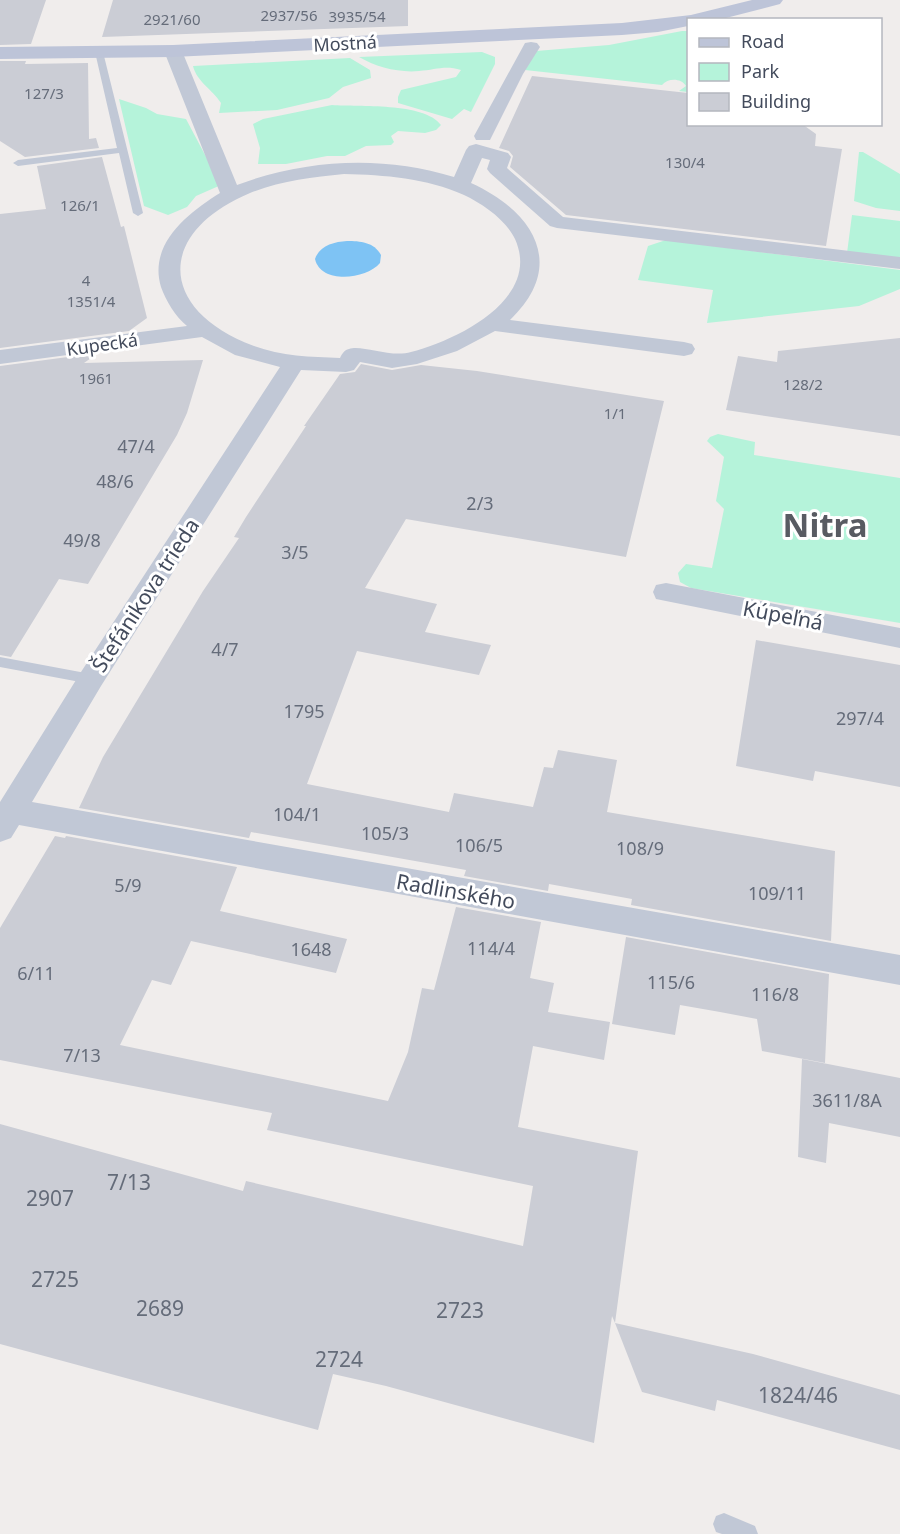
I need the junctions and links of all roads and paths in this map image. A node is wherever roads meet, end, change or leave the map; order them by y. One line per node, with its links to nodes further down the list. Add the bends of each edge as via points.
1 (774, 0): 2 (street)
2 (698, 18)
3 (687, 21): 5 (street, Mostná, via 622,29)
4 (531, 46): 8 (street)
5 (173, 51): 6 (street, Mostná); 12 (street)
6 (99, 52): 7 (street, Mostná); 9 (lane)
7 (0, 53)
8 (480, 143): 11 (street); 14 (street, via 501,157 497,170)
9 (123, 150): 10 (lane); 13 (lane)
10 (18, 163)
11 (460, 186): 12 (street, via 424,175 344,168 265,181); 17 (street, via 505,212 520,229 529,248 525,287 512,307)
12 (231, 195): 18 (street, via 201,213 180,234 168,258 168,284 180,308)
13 (138, 213)
14 (557, 222): 15 (street); 16 (street)
15 (527, 229)
16 (900, 263)
17 (492, 324): 19 (street); 21 (street, via 452,346 396,361 354,354 346,366)
18 (204, 330): 20 (street, Kupecká); 21 (street, via 243,350)
19 (684, 349)
20 (0, 357)
21 (294, 363): 25 (street, Štefánikova trieda)
22 (666, 592): 23 (street, Kúpeľná)
23 (900, 638)
24 (0, 662): 25 (lane)
25 (91, 679): 26 (street, Štefánikova trieda)
26 (6, 820): 27 (street, Radlinského)
27 (900, 970)
28 (724, 1524): 29 (lane)
29 (747, 1534)

